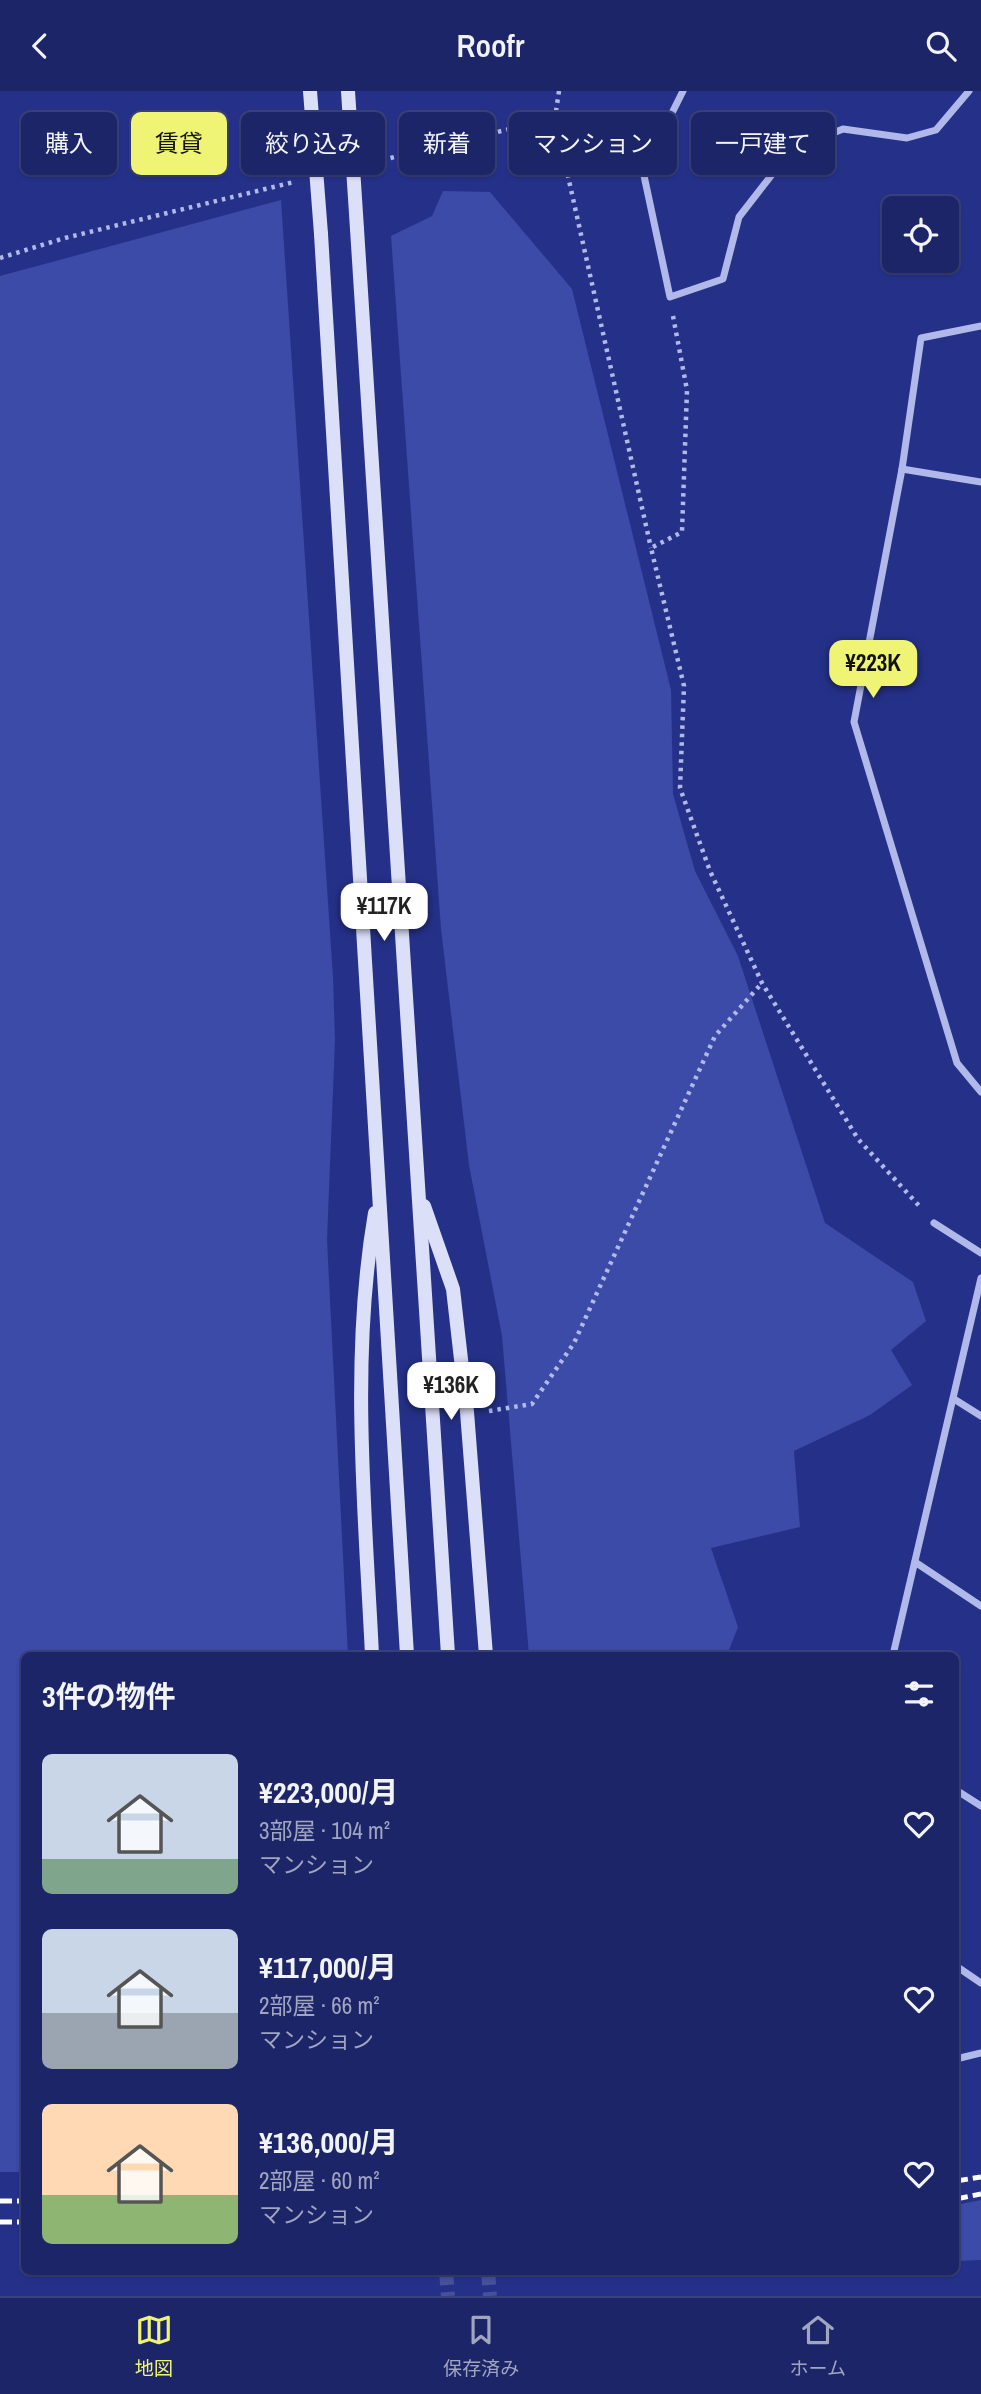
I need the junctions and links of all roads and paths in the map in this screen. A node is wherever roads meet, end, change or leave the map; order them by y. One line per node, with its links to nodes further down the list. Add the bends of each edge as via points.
1 (310, 91): 19 (street, bridge)
2 (348, 91): 20 (street, bridge)
3 (559, 91): 6 (path)
4 (683, 91): 12 (street, via 643,171)
5 (969, 91): 12 (street, via 936,130 907,138 843,129 791,150 739,216 723,279)
6 (556, 112)
7 (509, 129): 8 (path)
8 (385, 159)
9 (568, 175): 16 (path)
10 (304, 180): 11 (path)
11 (0, 258)
12 (670, 297): 16 (path, via 687,390 682,532)
13 (981, 326): 14 (street, via 921,338)
14 (902, 469): 15 (street); 18 (street, via 855,722 957,1063)
15 (981, 482)
16 (651, 548): 17 (path, via 684,686 680,787 710,871)
17 (762, 983): 21 (path, via 858,1139); 25 (path, via 715,1036 574,1343 544,1389 532,1404)
18 (981, 1092)
19 (379, 1188): 29 (street, via 365,1269 362,1440); 30 (street)
20 (417, 1188): 25 (street, via 453,1289); 31 (street)
21 (934, 1223): 22 (street)
22 (981, 1253)
23 (981, 1278): 24 (street)
24 (954, 1399): 26 (street); 27 (street)
25 (467, 1412): 32 (street)
26 (981, 1416)
27 (915, 1562): 28 (street); 33 (street)
28 (981, 1606)
29 (372, 1652)
30 (407, 1652)
31 (448, 1652)
32 (486, 1652)
33 (894, 1652)
34 (959, 1792): 35 (street)
35 (981, 1806)
36 (959, 1968): 37 (street)
37 (981, 1983)
38 (981, 2053): 39 (street)
39 (959, 2058)

